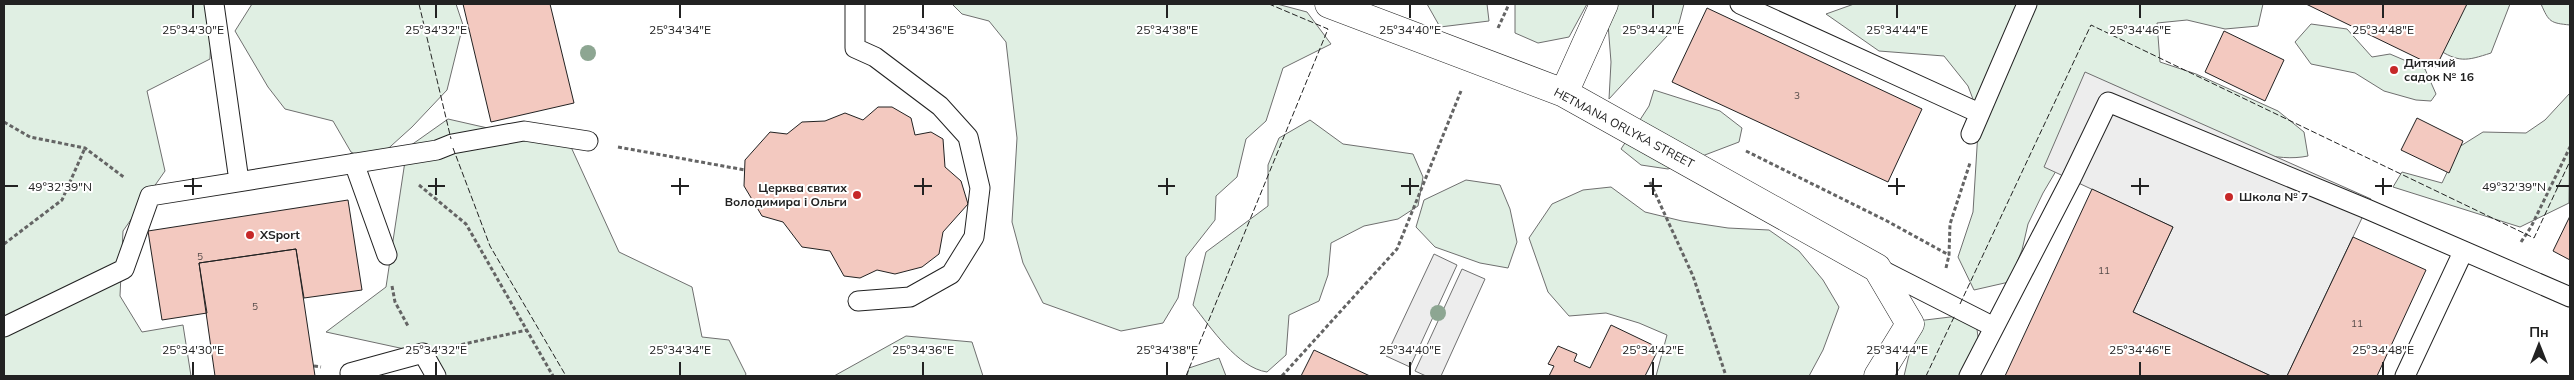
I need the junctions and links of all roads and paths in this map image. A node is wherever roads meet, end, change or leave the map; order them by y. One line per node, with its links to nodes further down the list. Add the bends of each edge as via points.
1 (214, 4): 21 (lane)
2 (855, 4): 31 (lane, via 855,48 875,57 940,106 968,137 980,188 974,236 951,274 910,297)
3 (1329, 4): 9 (street, HETMANA ORLYKA STREET)
4 (1510, 4): 8 (path)
5 (1604, 4): 10 (street)
6 (1740, 4): 11 (lane)
7 (2027, 4): 11 (lane)
8 (1498, 28)
9 (1474, 59): 10 (street, HETMANA ORLYKA STREET); 41 (path, via 1397,249)
10 (1564, 93): 13 (street, HETMANA ORLYKA STREET)
11 (1979, 113): 14 (lane)
12 (4, 122): 17 (path, via 30,137)
13 (1630, 130): 28 (street, HETMANA ORLYKA STREET, via 1806,239); 42 (path, via 1693,276)
14 (1971, 134)
15 (588, 141): 18 (lane, via 524,131 452,144 437,150); 20 (path)
16 (2570, 147): 25 (path)
17 (85, 148): 23 (path); 24 (path, via 62,200)
18 (354, 163): 21 (lane); 27 (lane)
19 (1970, 166): 32 (path, via 1950,224 1949,255)
20 (746, 170)
21 (240, 181): 23 (lane)
22 (410, 182): 36 (path, via 419,185 466,224)
23 (150, 196): 34 (lane, via 124,269)
24 (4, 244)
25 (2519, 245)
26 (2463, 252): 30 (lane); 35 (lane, via 2108,102); 45 (lane)
27 (387, 255)
28 (1877, 268): 32 (lane); 43 (street, via 1910,324)
29 (391, 280): 33 (path)
30 (2570, 297)
31 (858, 300)
32 (1939, 300): 35 (lane)
33 (395, 302)
34 (4, 326)
35 (1994, 327): 44 (lane)
36 (527, 330): 37 (path); 40 (path)
37 (423, 353): 38 (lane); 39 (lane)
38 (350, 372)
39 (436, 376)
40 (553, 376)
41 (1282, 376)
42 (1726, 376)
43 (1878, 376)
44 (1969, 376)
45 (2404, 376)

